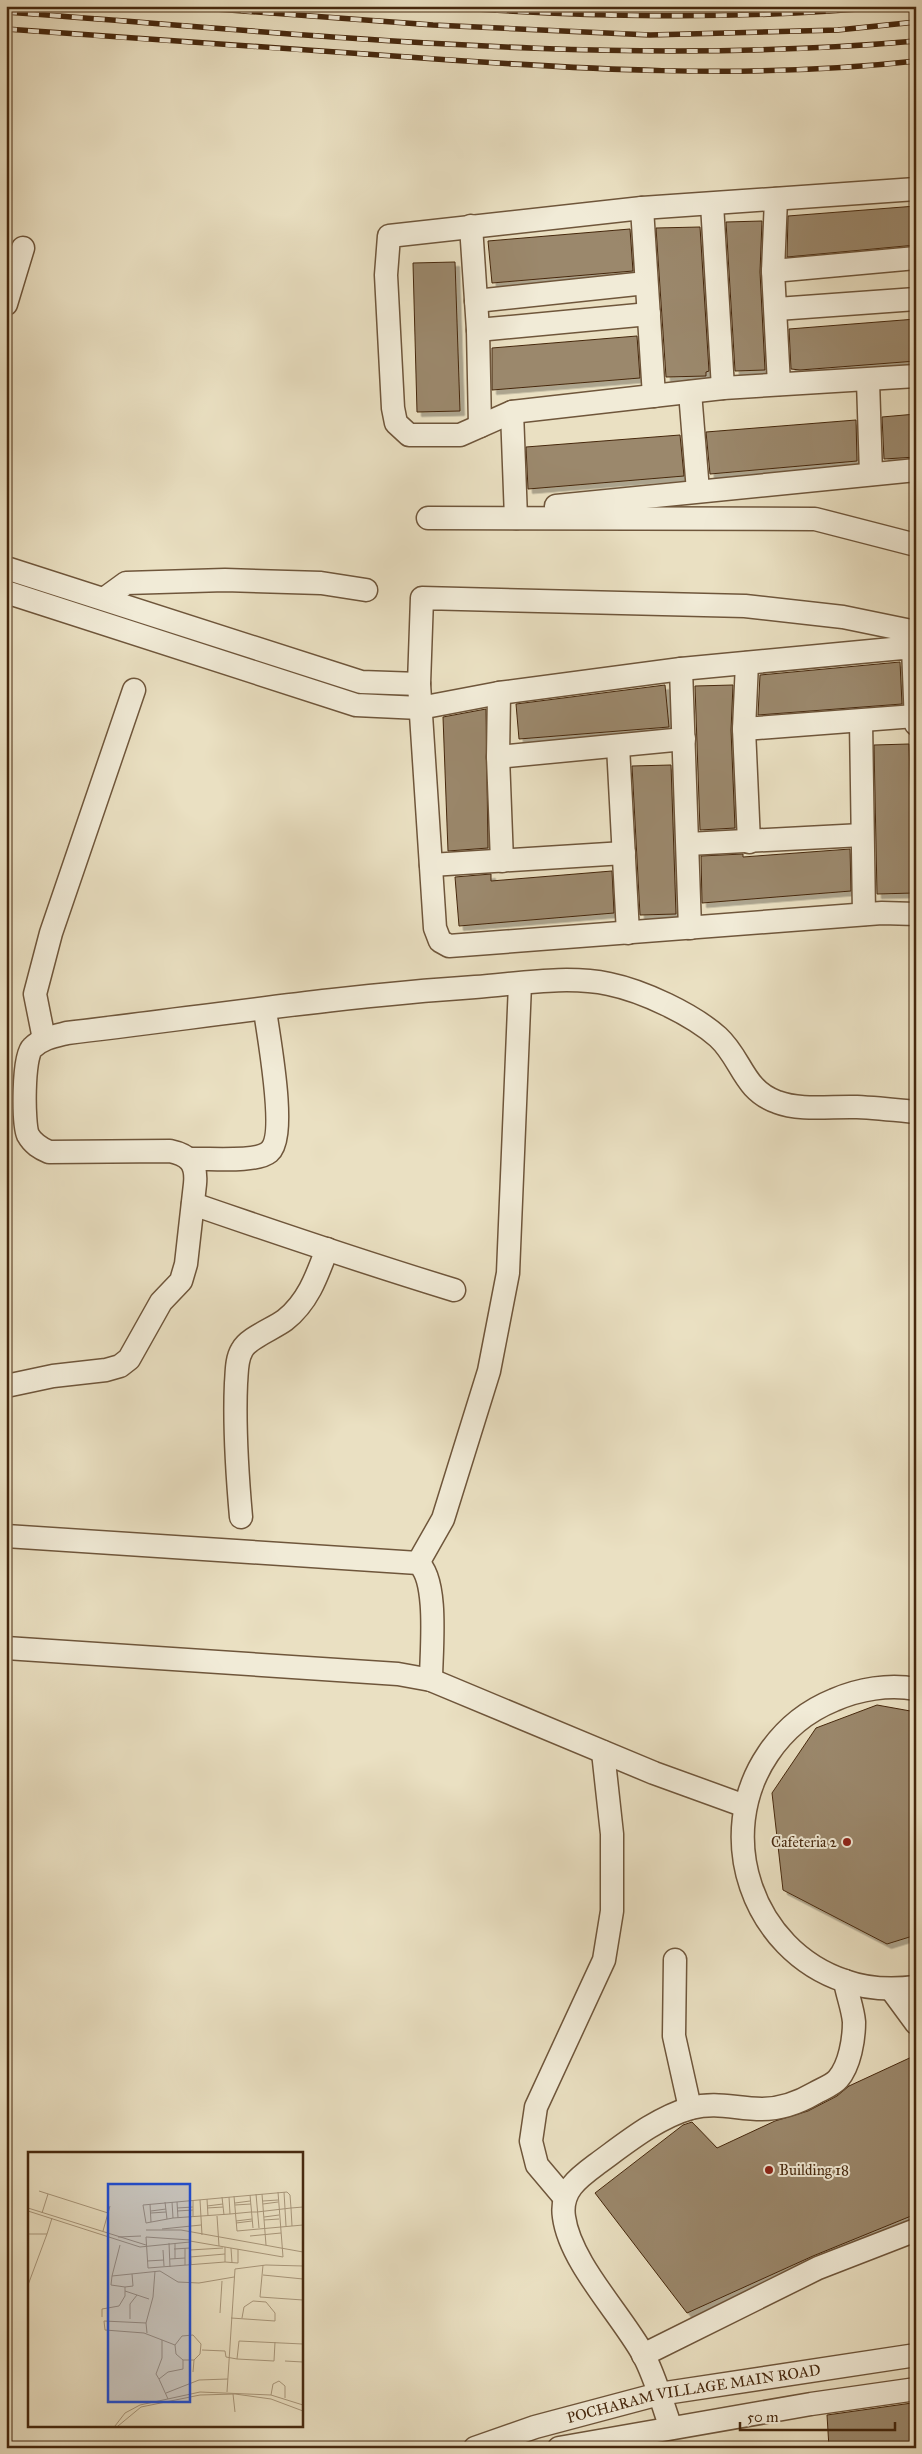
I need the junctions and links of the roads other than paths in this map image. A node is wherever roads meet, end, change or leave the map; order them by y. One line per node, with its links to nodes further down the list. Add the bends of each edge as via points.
1 (916, 189): 2 (street)
2 (776, 199): 3 (street); 8 (street)
3 (712, 204): 4 (street); 19 (street)
4 (642, 208): 5 (street); 9 (street)
5 (471, 226): 11 (street); 23 (street, via 389,236 386,275 396,423 409,435 425,436 460,435)
6 (23, 248): 12 (street)
7 (916, 258): 8 (street)
8 (773, 271): 13 (street)
9 (646, 283): 11 (street); 14 (street)
10 (916, 299): 13 (street)
11 (476, 301): 15 (street)
12 (6, 304)
13 (776, 308): 18 (street)
14 (648, 314): 15 (street); 21 (street)
15 (478, 330): 23 (street)
16 (916, 376): 17 (street)
17 (868, 381): 18 (street); 25 (street)
18 (779, 384): 19 (street)
19 (723, 388): 20 (street)
20 (690, 392): 21 (street); 26 (street)
21 (654, 396): 22 (street)
22 (512, 412): 23 (street); 29 (street)
23 (480, 426)
24 (916, 470): 25 (street)
25 (871, 474): 26 (street)
26 (698, 491): 27 (street)
27 (553, 506)
28 (428, 518): 29 (street)
29 (516, 518): 30 (street, via 815,519)
30 (916, 545)
31 (6, 568): 34 (street)
32 (366, 590): 34 (street, via 321,583 225,580 126,583)
33 (6, 592): 36 (street)
34 (104, 599): 35 (street)
35 (138, 610): 36 (street); 40 (street, via 361,682)
36 (131, 632): 43 (street, via 356,705)
37 (915, 639): 38 (street); 40 (street, via 844,617 745,606 422,598); 44 (street)
38 (747, 664): 39 (street); 47 (street)
39 (681, 669): 42 (street); 48 (street)
40 (419, 684): 43 (street)
41 (134, 690): 63 (street, via 51,933 35,994)
42 (498, 693): 43 (street); 50 (street)
43 (420, 708): 56 (street)
44 (915, 716): 45 (street); 46 (street)
45 (861, 721): 47 (street); 51 (street)
46 (916, 724)
47 (744, 730): 52 (street)
48 (684, 739): 49 (street); 53 (street)
49 (618, 746): 50 (street); 54 (street)
50 (498, 758): 55 (street)
51 (862, 835): 52 (street); 57 (street)
52 (749, 842): 53 (street)
53 (688, 844): 59 (street)
54 (624, 853): 55 (street); 60 (street)
55 (502, 861): 56 (street)
56 (431, 865): 60 (street, via 435,928 440,942 449,946)
57 (864, 914): 58 (street); 59 (street)
58 (916, 914)
59 (690, 928): 60 (street)
60 (628, 933)
61 (520, 984): 62 (street, via 428,990); 64 (street, via 581,981 610,984 647,996 718,1037 730,1050 749,1084 778,1103); 72 (street, via 508,1273 489,1371 443,1519)
62 (265, 1010): 63 (street, via 67,1033); 65 (street, via 277,1106 275,1144 269,1152 256,1158)
63 (44, 1039): 65 (street, via 30,1049 25,1062 28,1134 38,1147 49,1152 170,1151)
64 (916, 1112)
65 (190, 1159): 66 (street, via 196,1174)
66 (193, 1204): 67 (street); 69 (street, via 181,1281 161,1302 129,1359 106,1370)
67 (326, 1249): 68 (street); 70 (street, via 308,1296 286,1319 264,1335 249,1340 241,1350 237,1363 234,1423)
68 (454, 1290)
69 (6, 1386)
70 (240, 1517)
71 (6, 1536): 72 (street)
72 (418, 1564): 74 (street, via 425,1569 429,1582)
73 (6, 1648): 74 (street, via 398,1674)
74 (431, 1680): 76 (street)
75 (916, 1689): 77 (street, via 889,1687 867,1690 832,1701 805,1715 783,1735 761,1764)
76 (602, 1752): 77 (street); 84 (street, via 612,1834 612,1911 604,1960 536,2107 531,2141 537,2165)
77 (745, 1806): 79 (street, via 742,1850 752,1893 761,1912 788,1947 805,1961)
78 (675, 1960): 83 (street, via 674,2036)
79 (845, 1981): 81 (street); 83 (street, via 854,2020 852,2043 837,2080 805,2099 780,2108 713,2103)
80 (916, 1987): 81 (street)
81 (891, 1989): 82 (street)
82 (916, 2023)
83 (690, 2108): 84 (street, via 666,2118 622,2146 581,2176)
84 (564, 2197): 86 (street, via 568,2236)
85 (916, 2230): 86 (street, via 818,2268)
86 (643, 2355): 89 (street)
87 (916, 2355): 89 (street, POCHARAM VILLAGE MAIN ROAD)
88 (916, 2389): 90 (street, POCHARAM VILLAGE MAIN ROAD)
89 (659, 2394): 90 (street); 91 (street, POCHARAM VILLAGE MAIN ROAD, via 535,2427)
90 (671, 2428): 92 (street, POCHARAM VILLAGE MAIN ROAD)
91 (475, 2448)
92 (559, 2448)

